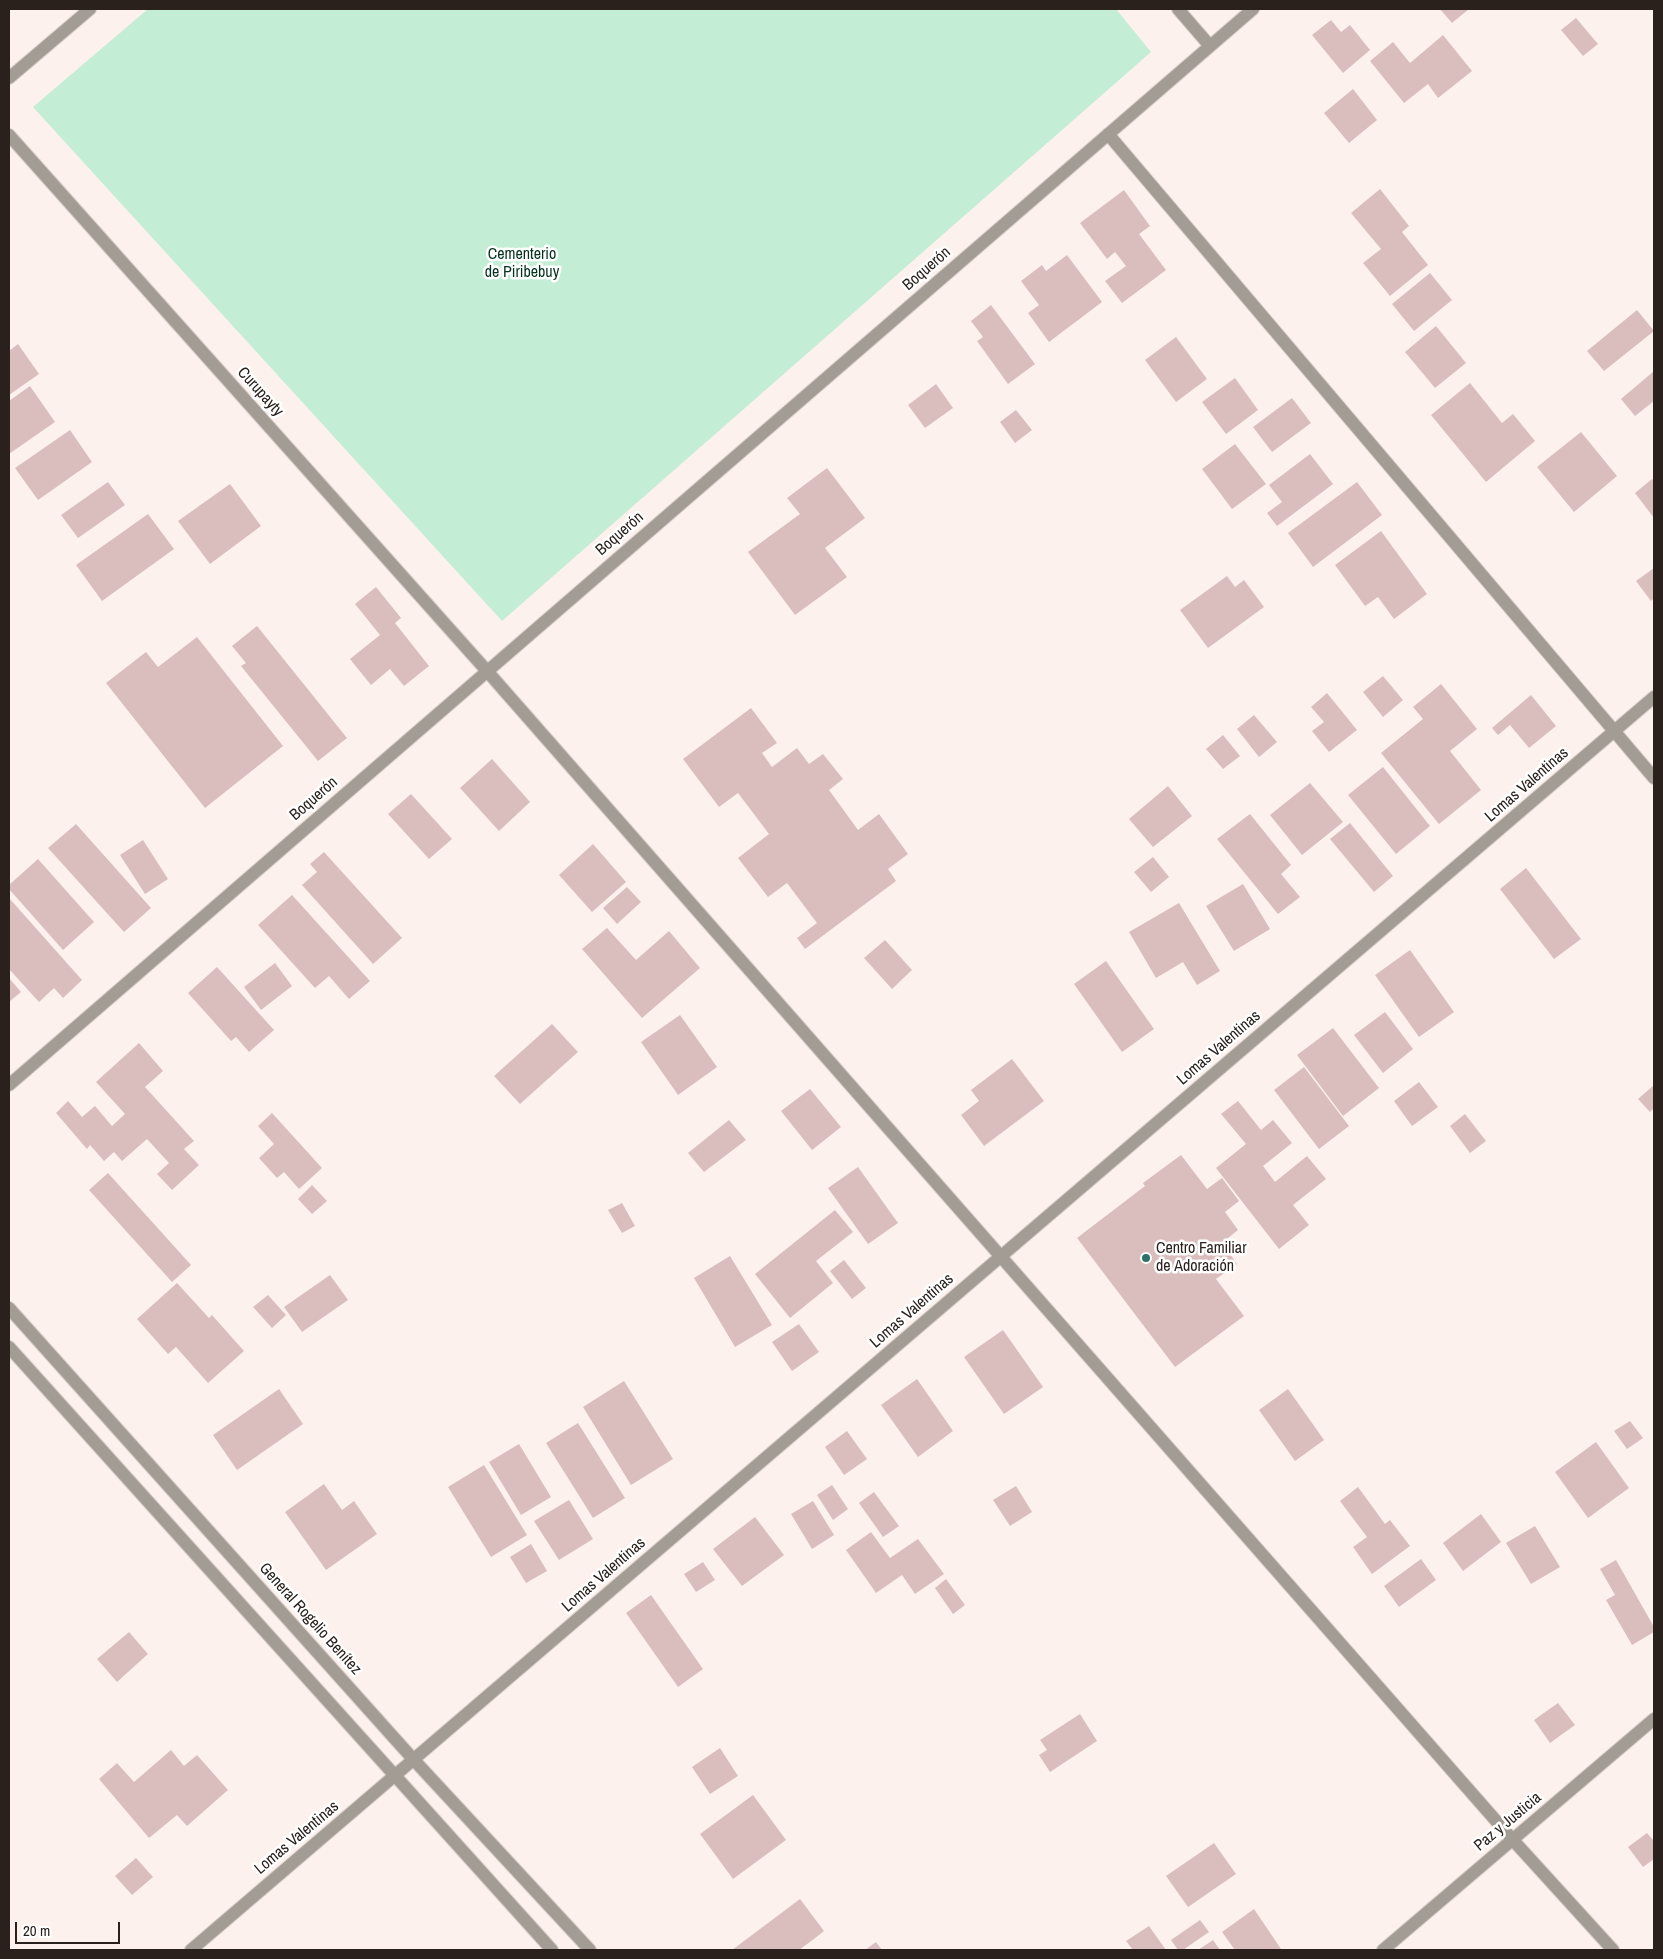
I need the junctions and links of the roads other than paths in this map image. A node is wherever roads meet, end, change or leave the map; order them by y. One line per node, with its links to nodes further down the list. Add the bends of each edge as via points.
1 (90, 9): 5 (street)
2 (1178, 9): 4 (street)
3 (1253, 9): 4 (street, Boquerón)
4 (1210, 46): 6 (street, Boquerón)
5 (9, 78)
6 (1108, 134): 8 (street, Boquerón); 10 (street)
7 (9, 135): 8 (street, Curupayty)
8 (487, 671): 12 (street, Boquerón); 13 (street, Curupayty)
9 (1654, 697): 10 (street, Lomas Valentinas)
10 (1615, 731): 11 (street); 13 (street, Lomas Valentinas)
11 (1654, 778)
12 (9, 1085)
13 (1001, 1256): 17 (street, Lomas Valentinas); 19 (street, Curupayty)
14 (9, 1308): 17 (street, General Rogelio Benítez)
15 (9, 1347): 18 (street)
16 (1654, 1719): 19 (street, Paz y Justicia)
17 (414, 1759): 18 (street, Lomas Valentinas); 22 (street, General Rogelio Benítez)
18 (394, 1776): 20 (street, Lomas Valentinas); 21 (street)
19 (1512, 1839): 23 (street, Paz y Justicia); 24 (street, Curupayty)
20 (191, 1950)
21 (552, 1950)
22 (590, 1950)
23 (1383, 1950)
24 (1613, 1950)

